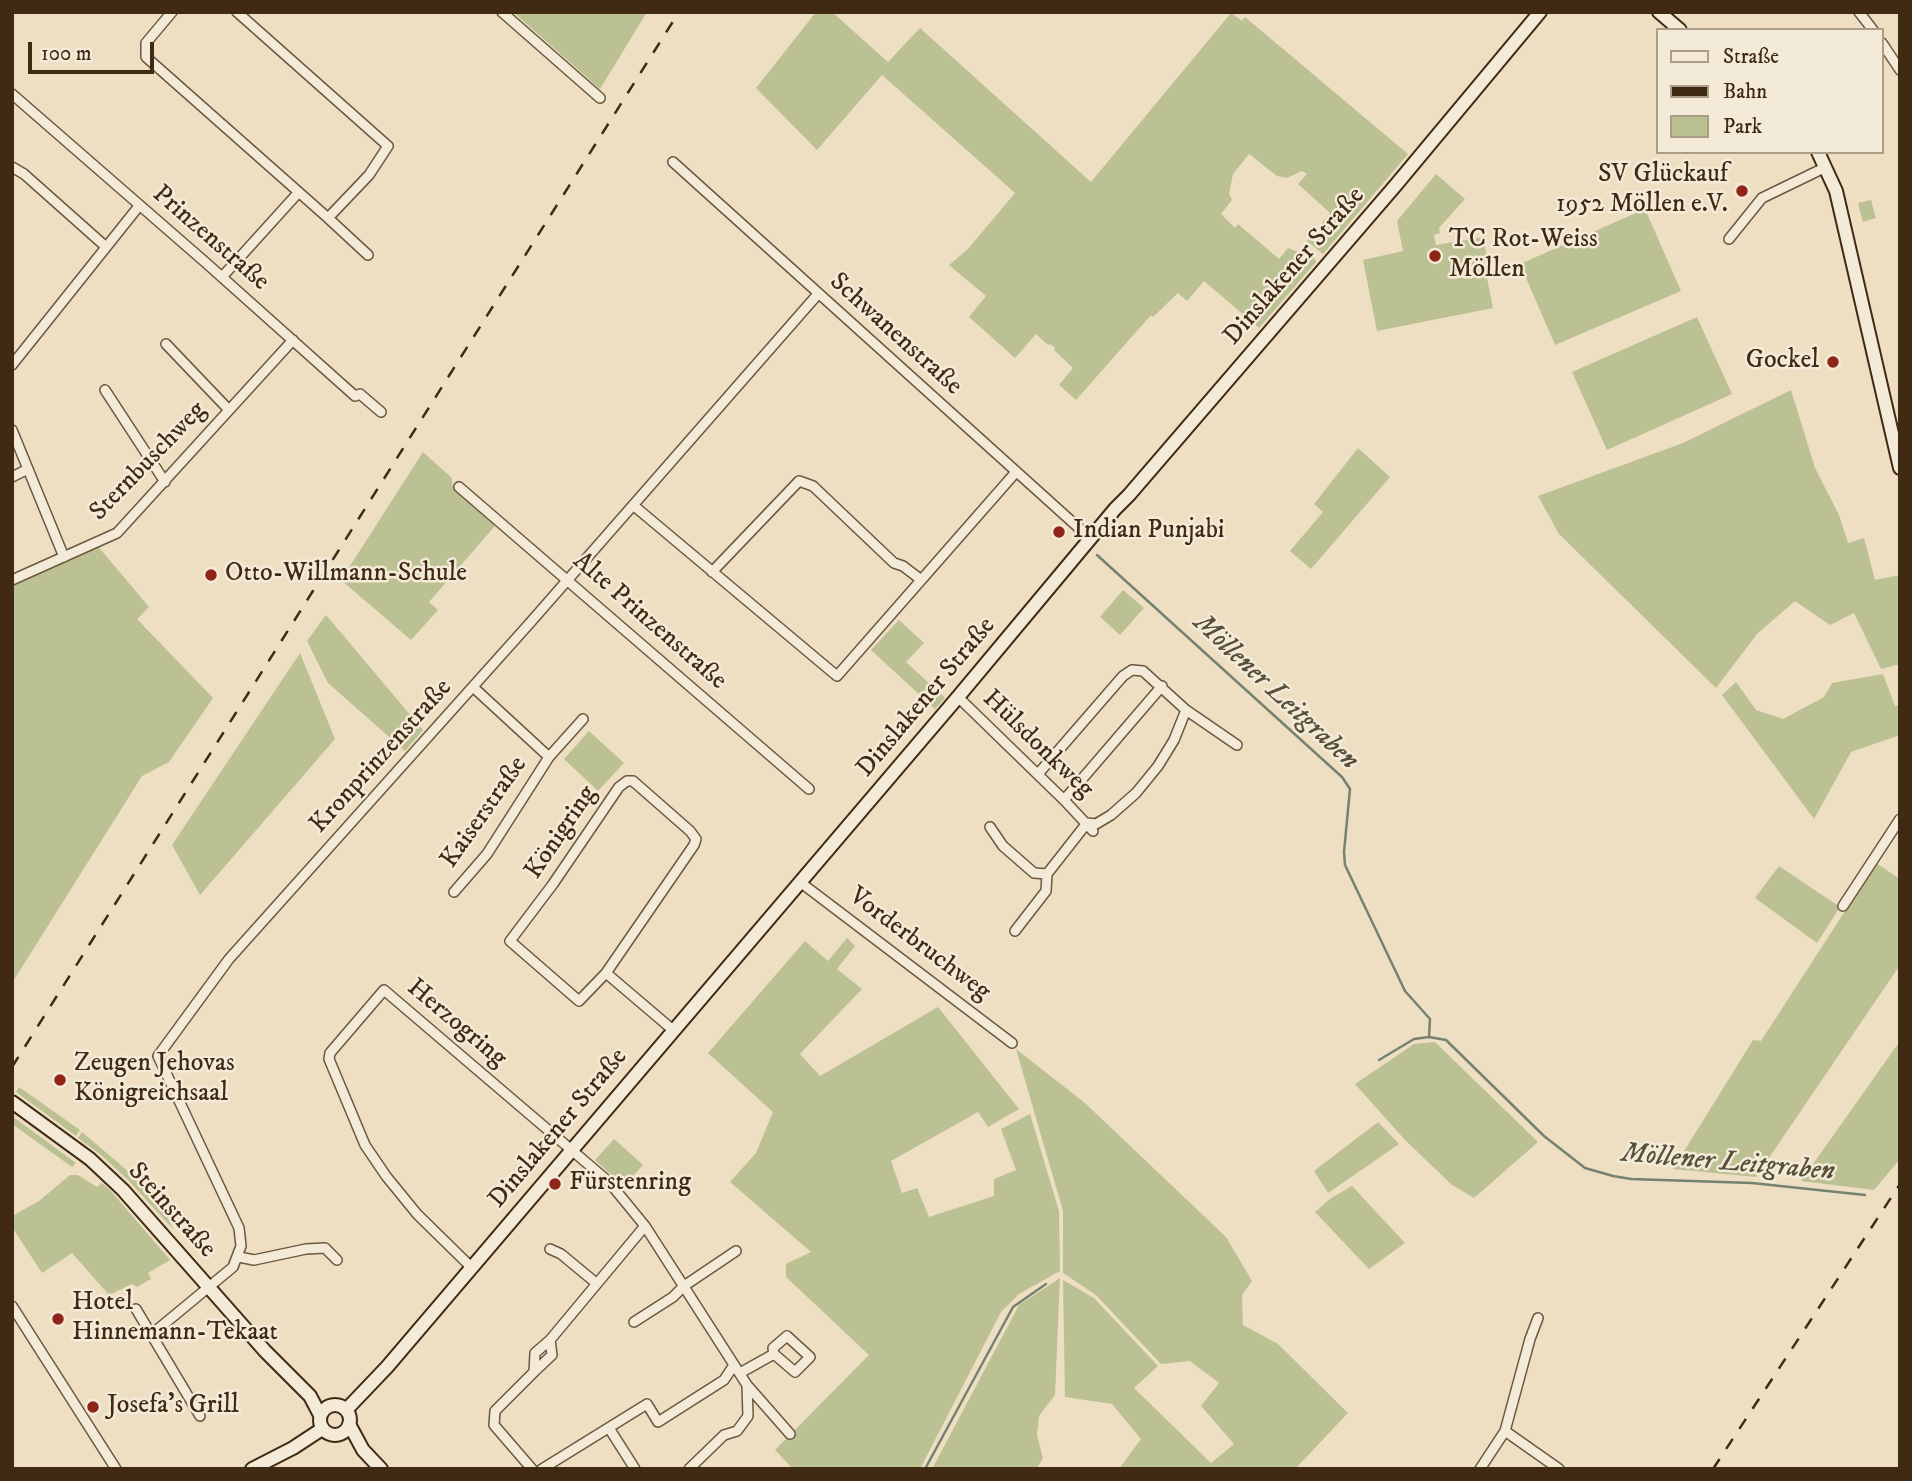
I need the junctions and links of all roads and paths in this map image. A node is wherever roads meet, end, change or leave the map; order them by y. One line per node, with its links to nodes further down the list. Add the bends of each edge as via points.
1 (172, 12): 17 (street, via 146,43 146,57)
2 (237, 12): 19 (street, via 388,146 369,176)
3 (502, 12): 12 (street)
4 (1540, 12): 39 (main road, Dinslakener Straße)
5 (1659, 12): 7 (main road)
6 (1859, 12): 8 (street)
7 (1678, 28)
8 (1871, 28)
9 (1884, 46): 10 (street)
10 (1900, 70)
11 (12, 94): 18 (street, Prinzenstraße)
12 (600, 98)
13 (1819, 154): 16 (main road)
14 (673, 162): 24 (street, Schwanenstraße)
15 (12, 167): 21 (street)
16 (1826, 167): 20 (street, via 1762,198); 32 (main road, via 1836,191)
17 (298, 193): 19 (street); 23 (street)
18 (139, 206): 21 (street); 23 (street, Prinzenstraße)
19 (328, 218): 22 (street)
20 (1729, 239)
21 (105, 246): 27 (street)
22 (368, 255)
23 (222, 277): 25 (street, Prinzenstraße)
24 (818, 294): 34 (street, Schwanenstraße); 38 (street, Kronprinzenstraße)
25 (293, 340): 29 (street, Sternbuschweg); 30 (street, Prinzenstraße, via 355,396 360,394)
26 (166, 344): 29 (street)
27 (13, 361)
28 (105, 390): 36 (street)
29 (229, 410): 36 (street, Sternbuschweg)
30 (381, 412)
31 (12, 430): 33 (street)
32 (1900, 468)
33 (28, 470): 35 (street); 40 (street)
34 (1016, 472): 39 (street, Schwanenstraße); 43 (street)
35 (12, 477)
36 (165, 482): 40 (street, Sternbuschweg, via 117,533)
37 (459, 487): 42 (street, Alte Prinzenstraße)
38 (633, 505): 41 (street); 42 (street, Kronprinzenstraße)
39 (1090, 538): 47 (main road, Dinslakener Straße)
40 (64, 557): 44 (street, Sternbuschweg)
41 (712, 572): 43 (street, via 799,481 813,486 894,564); 43 (street, via 837,676)
42 (568, 579): 46 (street, Kronprinzenstraße); 53 (street, Alte Prinzenstraße)
43 (920, 579)
44 (12, 580)
45 (1162, 686): 48 (street); 52 (street, via 1143,671 1132,670 1123,676); 54 (street)
46 (473, 687): 51 (street, Kaiserstraße); 72 (street, Kronprinzenstraße, via 229,959 158,1056 239,1228)
47 (958, 697): 52 (street, Hülsdonkweg); 60 (main road, Dinslakener Straße)
48 (1186, 710): 50 (street); 56 (street, via 1174,740 1136,793 1104,820)
49 (583, 719): 51 (street, Kaiserstraße)
50 (1237, 745)
51 (549, 757): 61 (street, Kaiserstraße, via 487,854)
52 (1038, 774): 54 (street, Hülsdonkweg)
53 (809, 789)
54 (1064, 800): 56 (street, Hülsdonkweg)
55 (1900, 819): 62 (street)
56 (1087, 823): 58 (street, Hülsdonkweg); 59 (street, Hülsdonkweg)
57 (990, 827): 59 (street, via 1003,846 1034,873)
58 (1093, 831)
59 (1047, 874): 63 (street, Hülsdonkweg, via 1045,891)
60 (800, 882): 65 (main road, Dinslakener Straße); 66 (street, Vorderbruchweg)
61 (454, 892)
62 (1843, 906)
63 (1014, 931)
64 (606, 973): 64 (street, Königring, via 579,1001 510,941 619,787 634,781 696,839); 65 (street)
65 (673, 1030): 68 (main road, Dinslakener Straße)
66 (1012, 1043)
67 (12, 1102): 77 (main road, Steinstraße, via 107,1175)
68 (571, 1150): 69 (street, via 608,1182); 74 (main road, Dinslakener Straße); 74 (street, Herzogring, via 384,990 330,1053 365,1145 416,1214)
69 (645, 1226): 75 (street); 76 (street)
70 (550, 1249): 75 (street)
71 (736, 1251): 76 (street)
72 (239, 1257): 73 (street, via 254,1260 325,1248); 77 (street)
73 (337, 1260)
74 (471, 1267): 88 (main road, Dinslakener Straße)
75 (596, 1283): 101 (street, via 535,1353 534,1372 495,1411 494,1424)
76 (684, 1286): 81 (street); 84 (street)
77 (209, 1288): 82 (street); 86 (main road, Steinstraße)
78 (12, 1306): 98 (street)
79 (136, 1309): 82 (street)
80 (1538, 1318): 94 (street)
81 (634, 1322)
82 (152, 1334): 90 (street)
83 (774, 1354): 84 (street)
84 (737, 1369): 85 (street); 92 (street, via 658,1423 647,1404)
85 (747, 1385): 95 (street); 104 (street, via 748,1416 737,1431 724,1435)
86 (310, 1396): 87 (main road, Steinstraße); 89 (main road, Steinstraße)
87 (333, 1405): 88 (main road); 89 (main road)
88 (346, 1410): 91 (main road)
89 (320, 1415): 93 (main road)
90 (200, 1416)
91 (349, 1424): 96 (main road); 97 (main road)
92 (609, 1428): 102 (street); 103 (street)
93 (322, 1429): 96 (main road); 99 (main road)
94 (1505, 1431): 105 (street); 106 (street)
95 (790, 1434)
96 (340, 1435): 97 (main road)
97 (363, 1450): 100 (main road)
98 (116, 1469)
99 (252, 1469)
100 (381, 1469)
101 (532, 1469)
102 (542, 1469)
103 (635, 1469)
104 (689, 1469)
105 (1480, 1469)
106 (1559, 1469)

